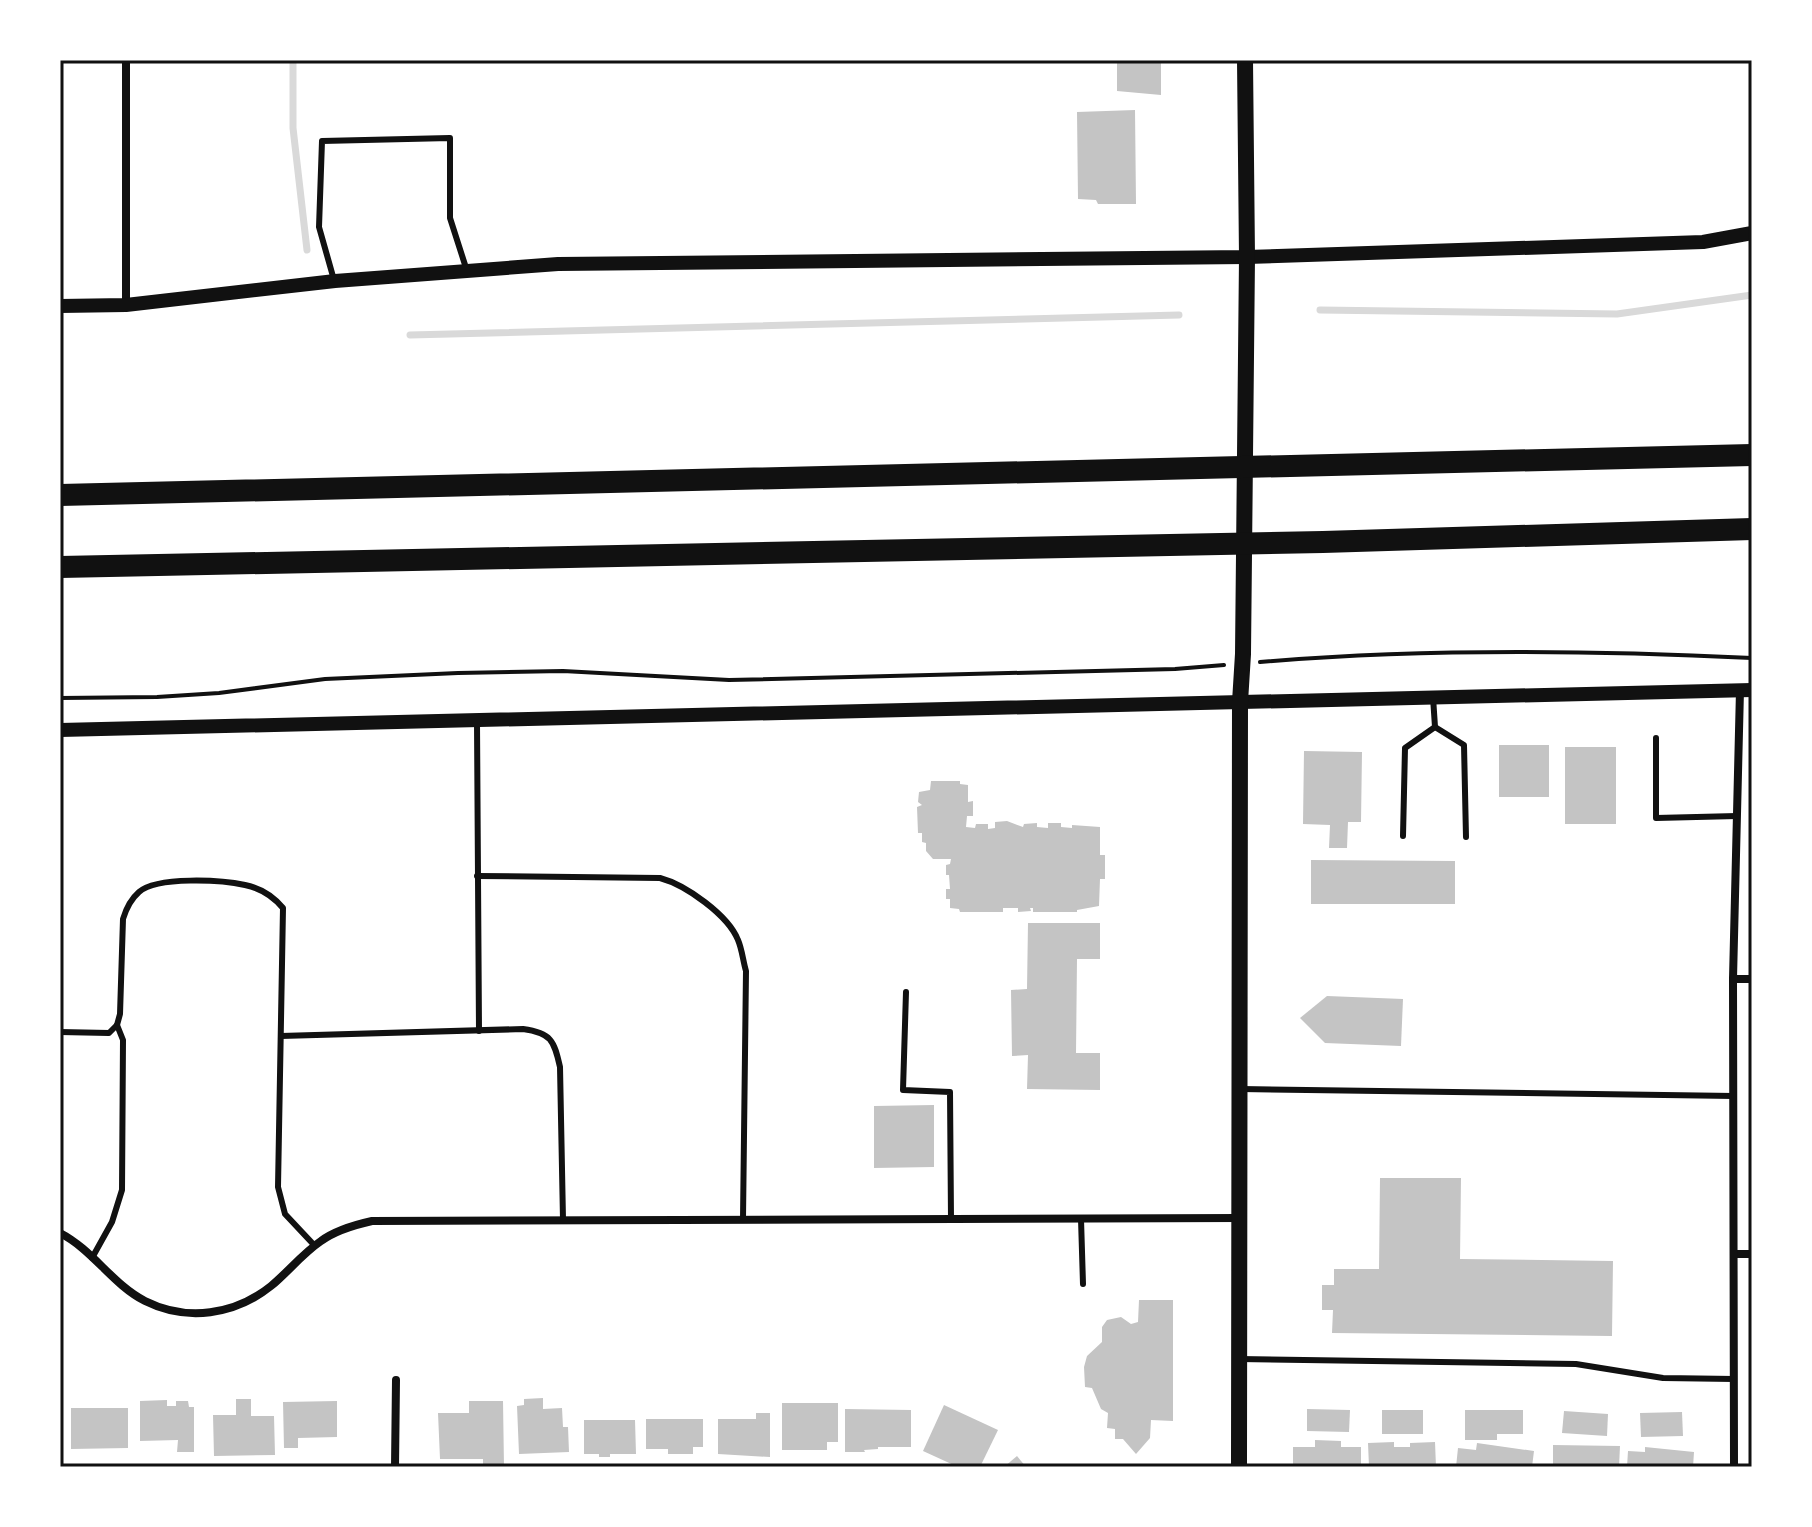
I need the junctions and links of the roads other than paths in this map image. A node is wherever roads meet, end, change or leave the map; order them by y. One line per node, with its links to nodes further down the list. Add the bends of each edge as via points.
1 (126, 60): 7 (street)
2 (1245, 60): 4 (main road)
3 (1752, 233): 4 (street, via 1703,242)
4 (1247, 257): 5 (street, via 558,264); 15 (main road)
5 (467, 271): 6 (street); 6 (lane, via 450,218 450,138 322,141 319,227)
6 (335, 281): 7 (street)
7 (126, 305): 8 (street)
8 (60, 306)
9 (1752, 455): 10 (highway)
10 (60, 495)
11 (1752, 529): 12 (highway)
12 (60, 567)
13 (1746, 690): 14 (street); 20 (street)
14 (1433, 697): 15 (street); 17 (lane)
15 (1240, 702): 16 (street); 31 (main road)
16 (477, 720): 18 (street); 23 (lane)
17 (1435, 727): 21 (lane, via 1405,748); 22 (lane, via 1464,745)
18 (60, 730)
19 (1656, 738): 20 (lane, via 1656,818)
20 (1737, 816): 24 (street)
21 (1403, 836)
22 (1466, 837)
23 (477, 876): 28 (lane); 34 (lane, via 660,878 706,901 738,938 746,971)
24 (1733, 979): 25 (street); 32 (street)
25 (1752, 979)
26 (906, 992): 35 (lane, via 903,1090 950,1092)
27 (117, 1025): 29 (lane, via 109,1033); 30 (lane, via 125,911 140,891 152,885 204,880 247,885 283,908); 42 (lane, via 123,1040 122,1190)
28 (479, 1031): 30 (lane); 37 (lane, via 538,1032 555,1047 560,1067)
29 (60, 1032)
30 (281, 1036): 39 (lane, via 280,1196 285,1214)
31 (1240, 1089): 32 (lane); 33 (main road)
32 (1734, 1096): 40 (street)
33 (1240, 1218): 36 (street); 44 (main road)
34 (743, 1219): 35 (street); 37 (street)
35 (951, 1219): 36 (street)
36 (1081, 1219): 43 (lane)
37 (563, 1220): 39 (street, via 372,1221 338,1231)
38 (60, 1233): 42 (street)
39 (315, 1246): 42 (street, via 257,1296 208,1314 147,1302)
40 (1734, 1254): 41 (street); 45 (street)
41 (1752, 1254)
42 (92, 1258)
43 (1083, 1284)
44 (1239, 1359): 45 (lane, via 1576,1364 1663,1378); 48 (main road)
45 (1734, 1379): 49 (street)
46 (396, 1380): 47 (street)
47 (395, 1467)
48 (1239, 1467)
49 (1734, 1467)

